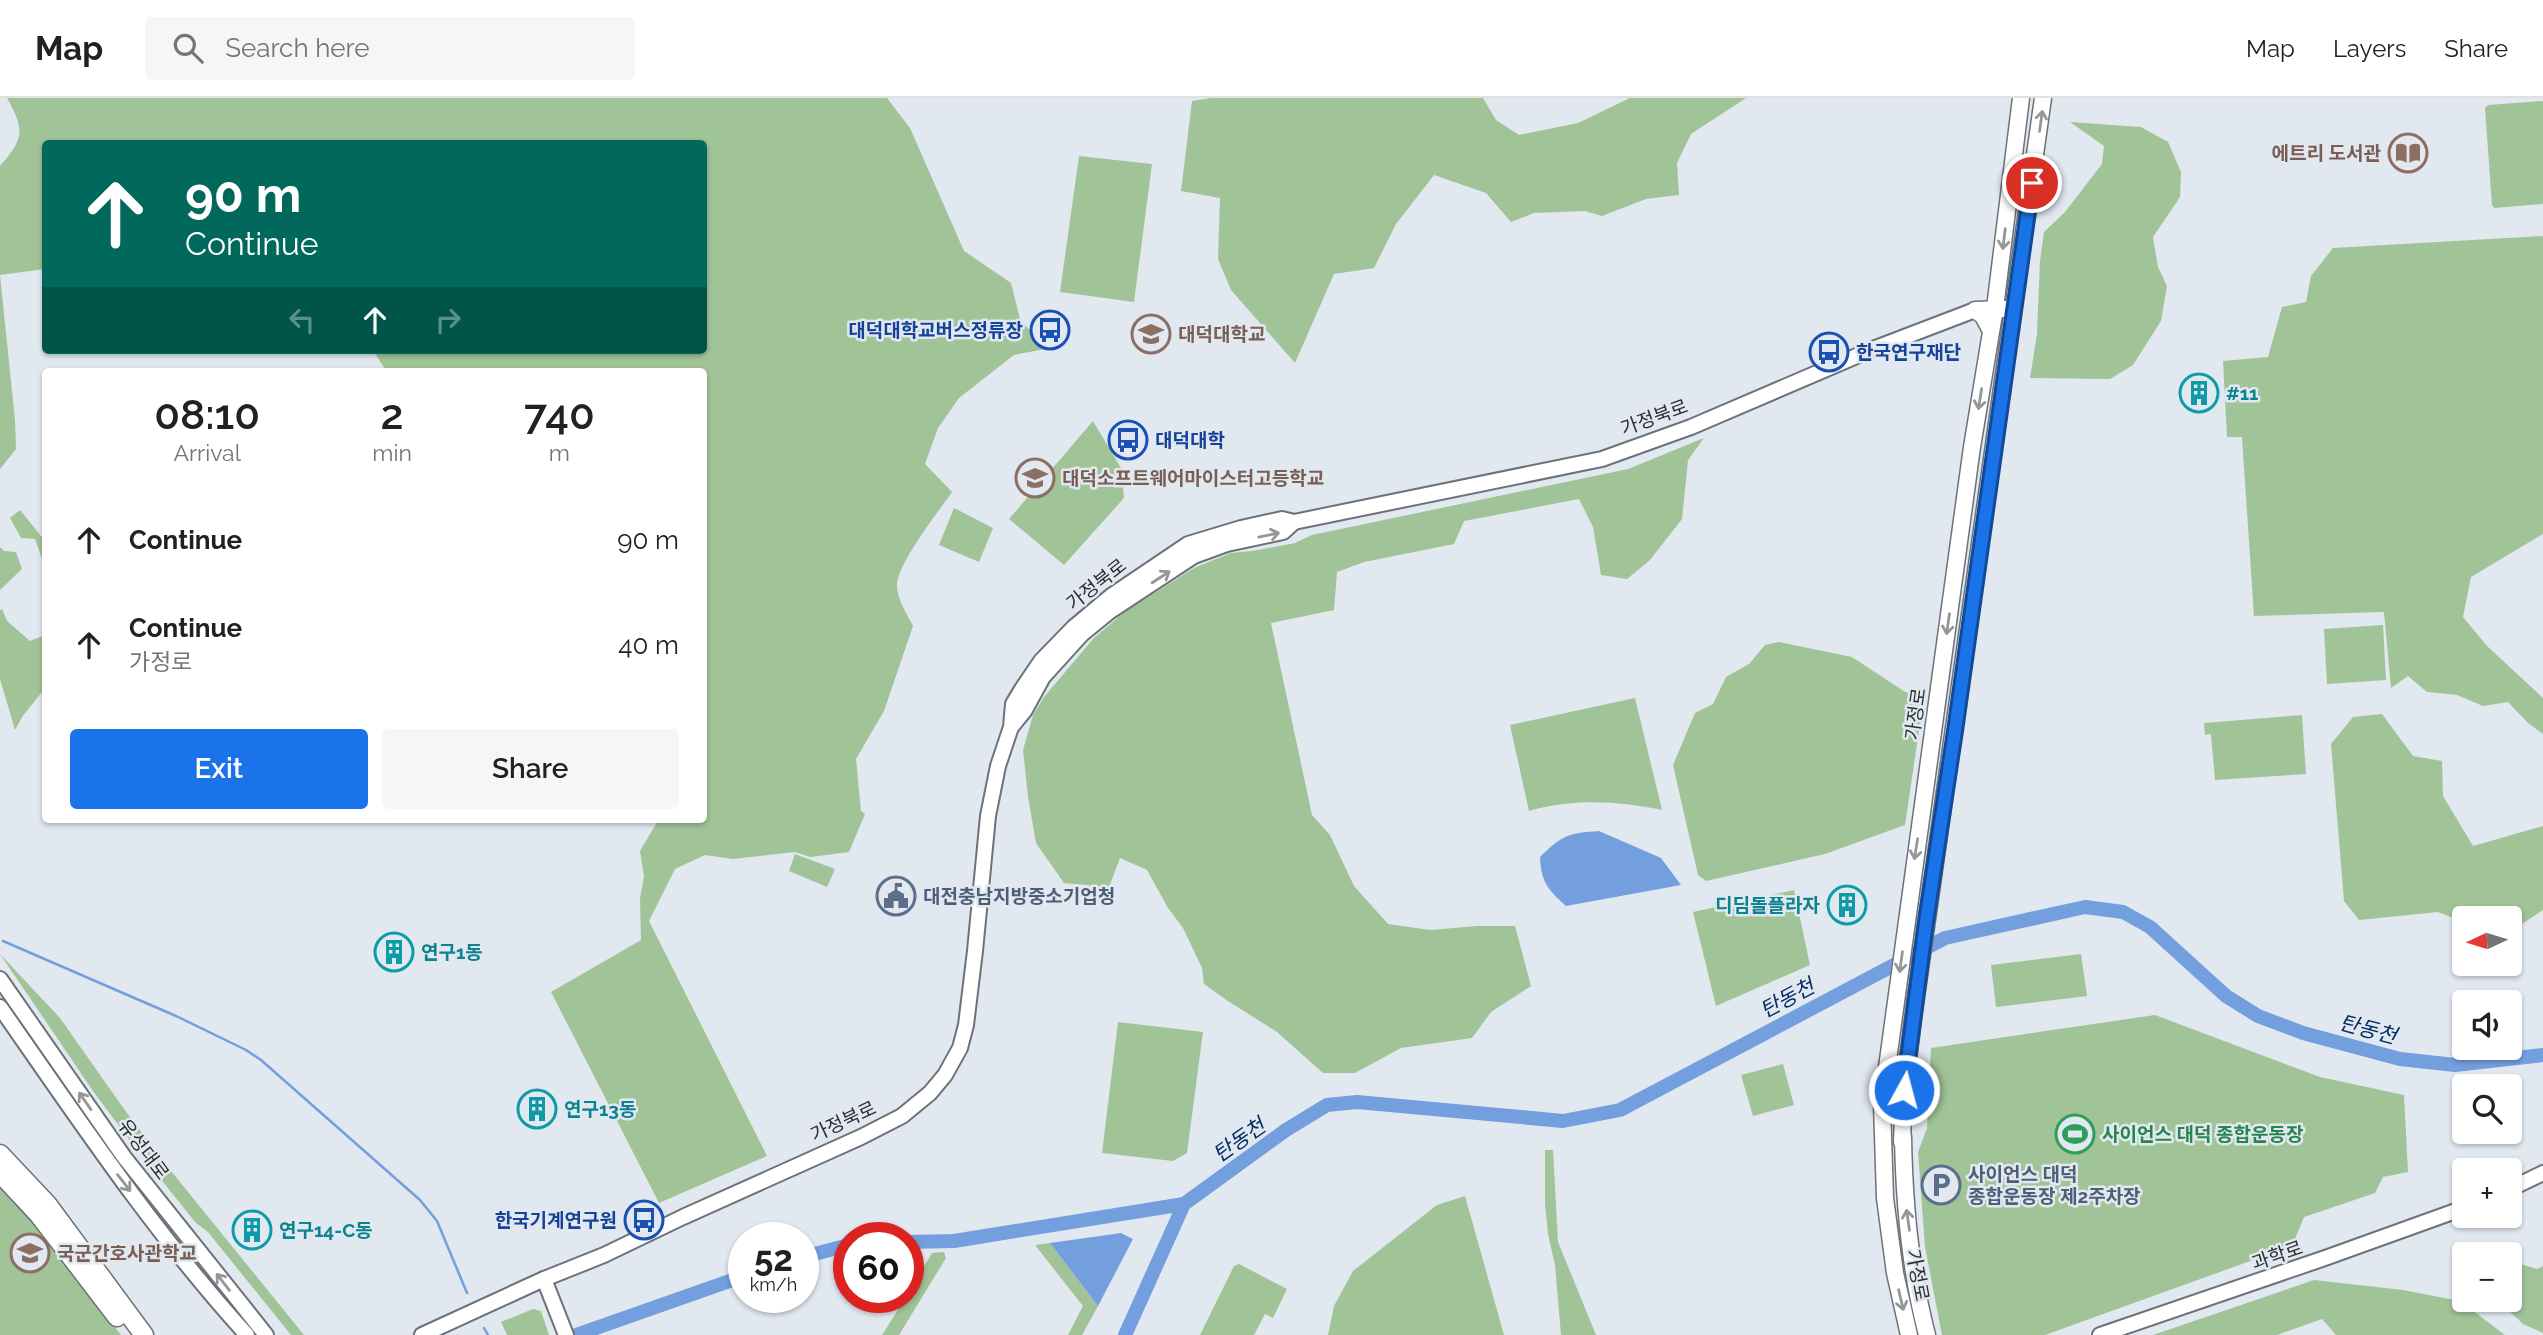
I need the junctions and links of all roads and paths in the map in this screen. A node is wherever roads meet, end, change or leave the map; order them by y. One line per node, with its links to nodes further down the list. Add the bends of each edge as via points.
1 (2021, 98): 3 (main road, 가정로, one-way to 3)
2 (2043, 98): 6 (main road, one-way to 2)
3 (1998, 286): 4 (main road, 가정로); 5 (main road)
4 (1995, 308): 5 (main road, 가정북로); 6 (main road, 가정북로); 7 (main road, 가정로)
5 (1976, 310): 7 (main road); 15 (main road, 가정북로, via 1602,459 1294,522 1282,519 1188,544 1111,596 1041,662 1013,704 985,831 966,1025 945,1075 902,1116 861,1137)
6 (2014, 310): 23 (main road, 가정로, one-way to 6, via 1904,1195 1904,1090)
7 (1991, 331): 22 (main road, 가정로, one-way to 22, via 1882,1104 1885,1198)
8 (0, 979): 20 (main road, 유성대로, one-way to 8, via 124,1157)
9 (0, 1007): 19 (main road, 유성대로, one-way to 19, via 110,1163)
10 (0, 1154): 18 (highway, via 48,1205)
11 (0, 1173): 17 (highway, via 39,1215)
12 (2543, 1173): 13 (main road)
13 (2522, 1183)
14 (2452, 1212): 24 (main road, 과학로)
15 (544, 1279): 16 (main road); 21 (main road, 가정북로)
16 (564, 1331)
17 (130, 1335)
18 (144, 1335)
19 (247, 1335)
20 (267, 1335)
21 (422, 1335)
22 (1909, 1335)
23 (1927, 1335)
24 (2100, 1335)

